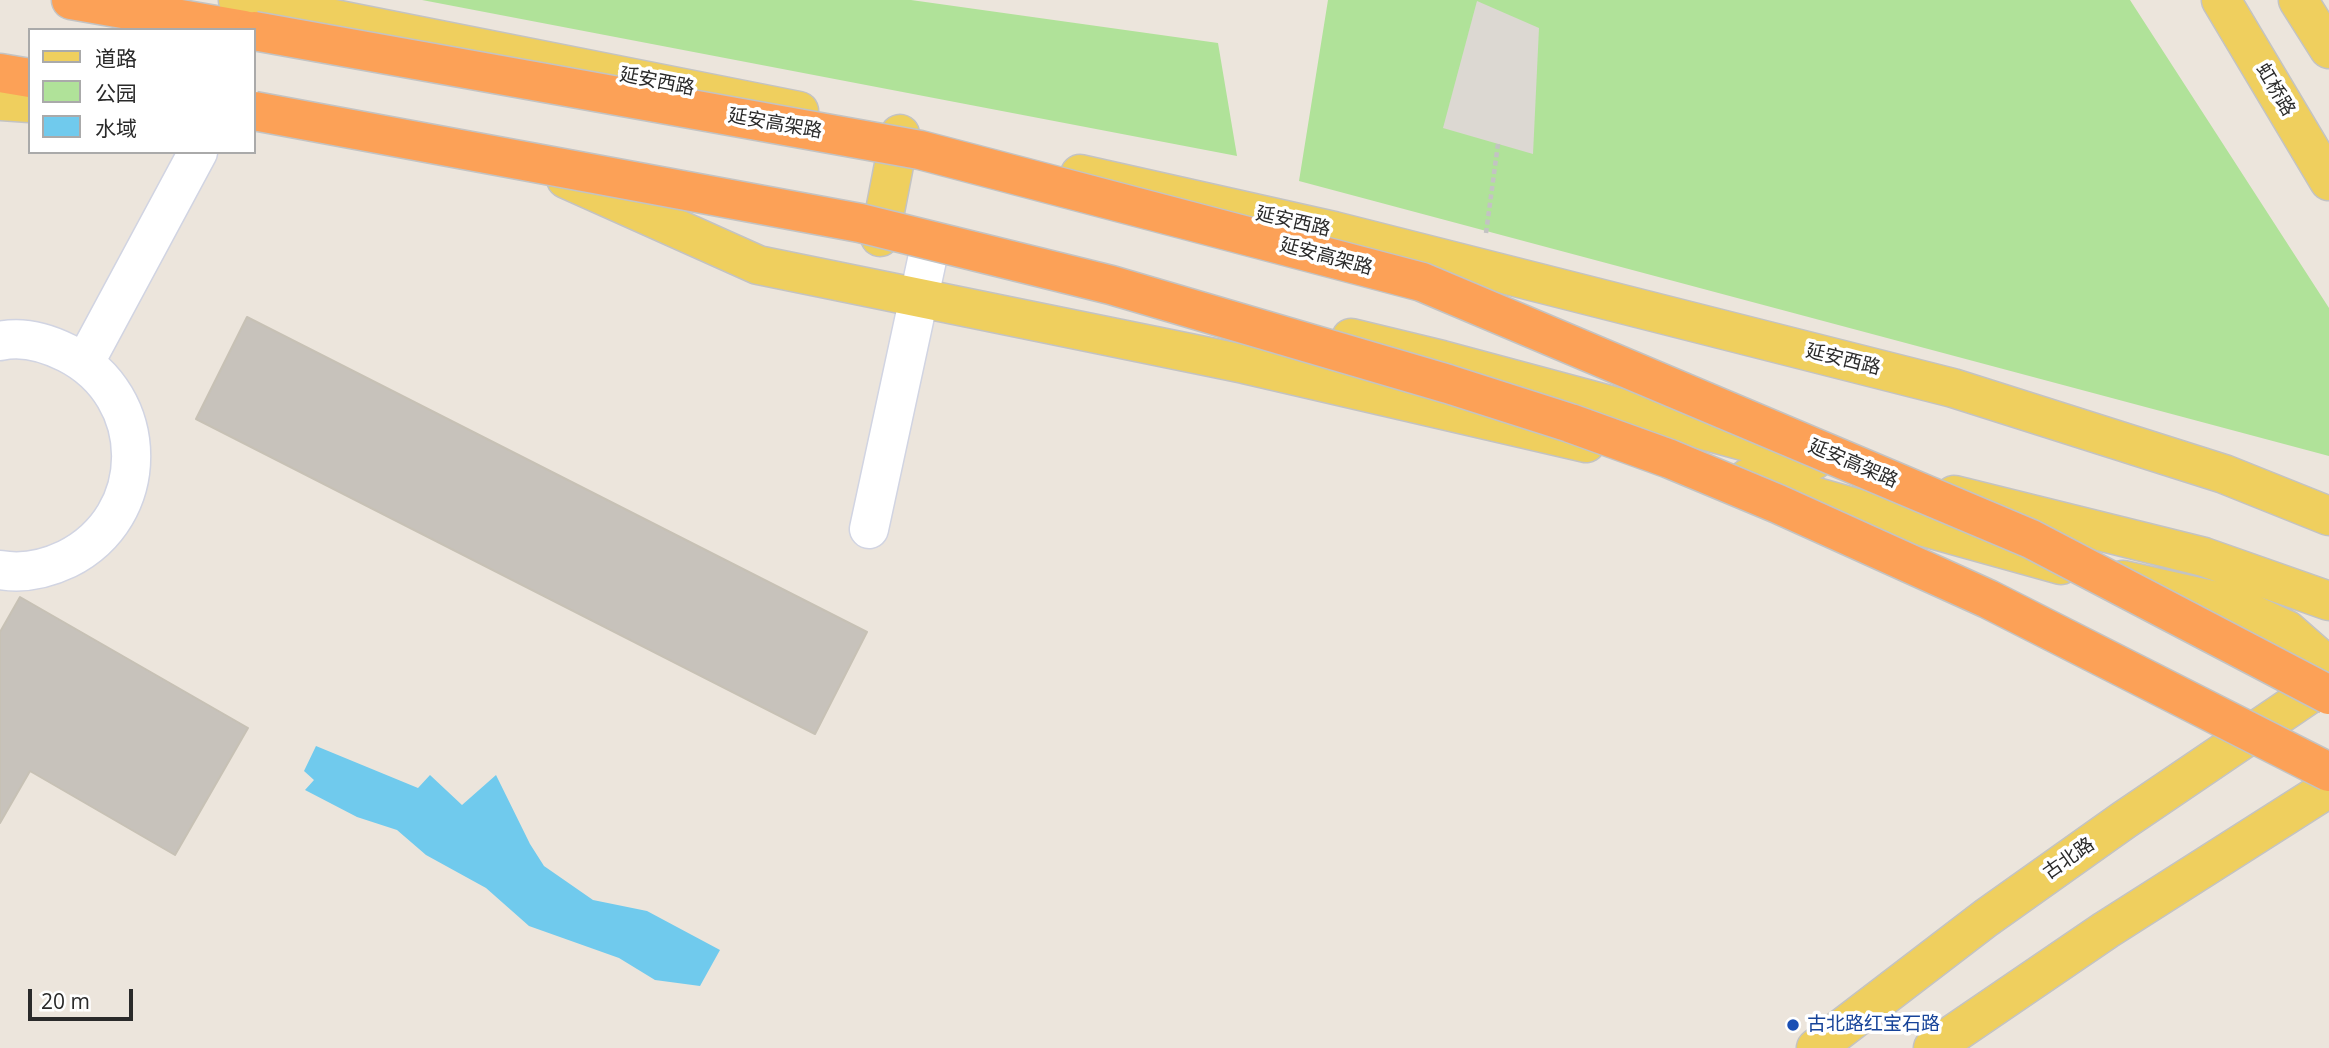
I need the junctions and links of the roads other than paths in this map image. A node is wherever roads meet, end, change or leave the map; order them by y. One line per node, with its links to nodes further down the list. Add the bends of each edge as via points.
1 (71, 0): 7 (highway)
2 (238, 0): 6 (main road, 延安西路)
3 (283, 0): 6 (main road)
4 (2221, 0): 19 (main road, 虹桥路)
5 (2298, 0): 9 (main road)
6 (333, 19): 16 (main road, 延安西路, via 746,99)
7 (232, 28)
8 (256, 31): 29 (highway, 延安高架路, bridge, via 920,150 1422,282 2031,539)
9 (2329, 49)
10 (0, 73): 11 (highway)
11 (28, 77)
12 (0, 101): 13 (main road)
13 (28, 103)
14 (256, 111): 30 (highway, bridge, via 860,223 1111,285 1460,387 1670,459 1778,504 1988,599)
15 (256, 117): 18 (main road)
16 (900, 134): 20 (main road); 25 (main road, 延安西路, via 1334,231 1953,388 2224,474)
17 (197, 154): 24 (lane)
18 (566, 178): 20 (main road); 22 (main road, via 758,265)
19 (2329, 181)
20 (880, 237): 21 (main road)
21 (930, 246): 22 (lane); 28 (main road, via 1140,288 1442,360 2204,557)
22 (917, 298): 26 (lane); 29 (main road, via 1244,364 1748,478 2086,572 2230,604 2287,630 2318,657)
23 (0, 341): 24 (lane, via 49,344)
24 (85, 362): 27 (lane, via 111,388 127,421 132,458 126,493 109,526 83,551 50,567)
25 (2329, 516)
26 (869, 529)
27 (0, 570)
28 (2329, 600)
29 (2328, 686): 32 (main road, 古北路, via 2147,804 1986,918)
30 (2329, 772)
31 (2329, 788): 33 (main road, via 2106,930)
32 (1816, 1048)
33 (1933, 1048)

